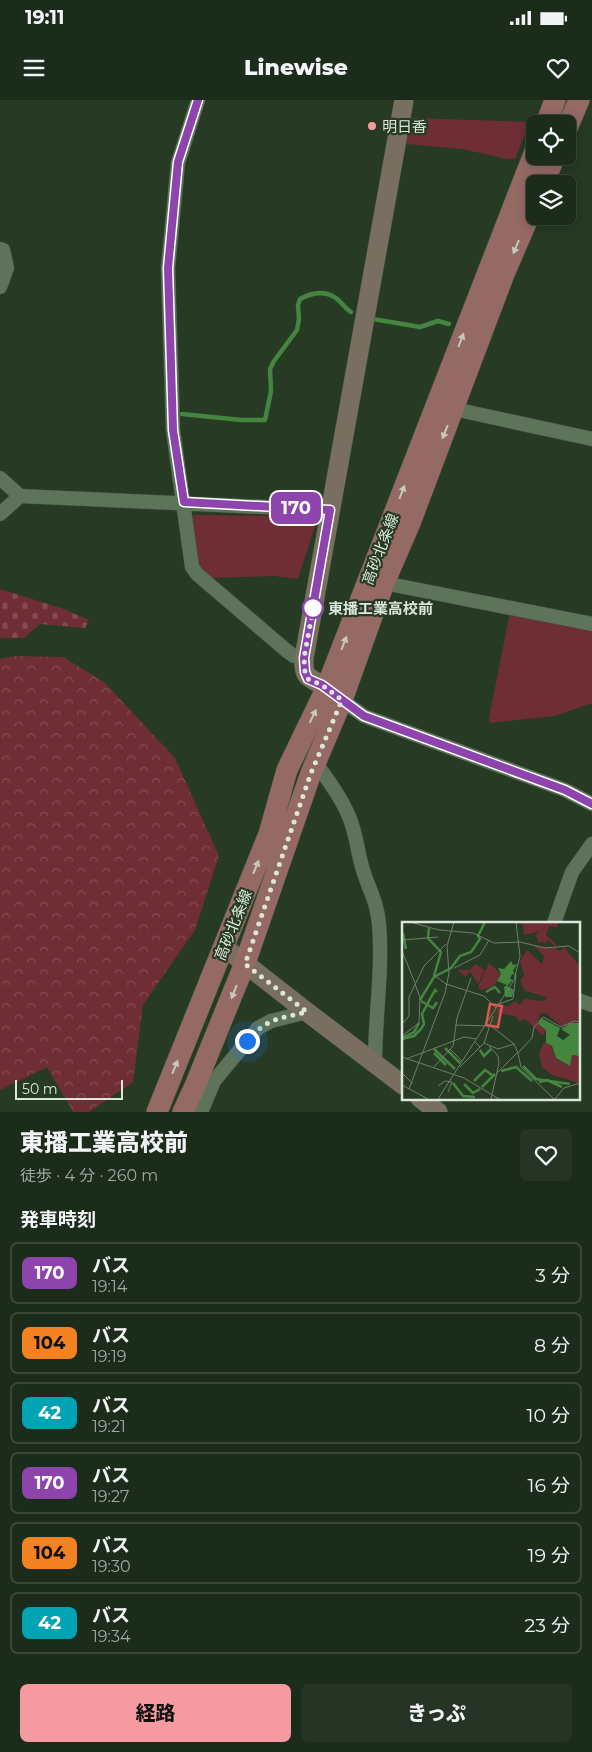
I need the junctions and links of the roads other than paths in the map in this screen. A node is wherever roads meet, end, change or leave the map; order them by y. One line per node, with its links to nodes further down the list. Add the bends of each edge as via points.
1 (198, 100): 15 (street, via 178,162 168,268 173,430)
2 (404, 100): 16 (street)
3 (555, 100): 5 (main road)
4 (578, 100): 6 (main road)
5 (549, 115)
6 (572, 115)
7 (530, 165): 21 (main road, 高砂北条線, one-way to 7)
8 (526, 223): 11 (main road, 高砂北条線, one-way to 11)
9 (0, 249): 10 (street, via 7,268)
10 (0, 287)
11 (454, 409): 12 (street); 18 (main road, 高砂北条線, one-way to 18)
12 (592, 439)
13 (0, 478): 14 (street)
14 (20, 496): 15 (street); 17 (street)
15 (184, 502): 16 (street); 20 (street, via 192,567 197,574)
16 (330, 510): 21 (street, via 304,665 308,679)
17 (0, 514)
18 (384, 583): 19 (street); 21 (main road, 高砂北条線)
19 (592, 624)
20 (294, 656)
21 (334, 694): 22 (main road, 高砂北条線); 23 (street, via 364,716 565,790); 26 (main road, 高砂北条線, one-way to 21, via 269,834 287,770)
22 (315, 762): 27 (main road, 高砂北条線); 31 (street, via 352,823 363,871 377,908 380,960)
23 (592, 804)
24 (592, 844): 25 (street, via 572,872)
25 (554, 922)
26 (224, 947): 27 (street); 33 (main road, 高砂北条線, one-way to 26)
27 (245, 964): 30 (street); 34 (main road, 高砂北条線, one-way to 34)
28 (580, 1001): 29 (street)
29 (592, 1005)
30 (307, 1012): 31 (street); 35 (street, via 271,1021 258,1028 214,1081)
31 (375, 1062): 32 (street)
32 (402, 1084)
33 (157, 1112)
34 (183, 1112)
35 (202, 1112)

